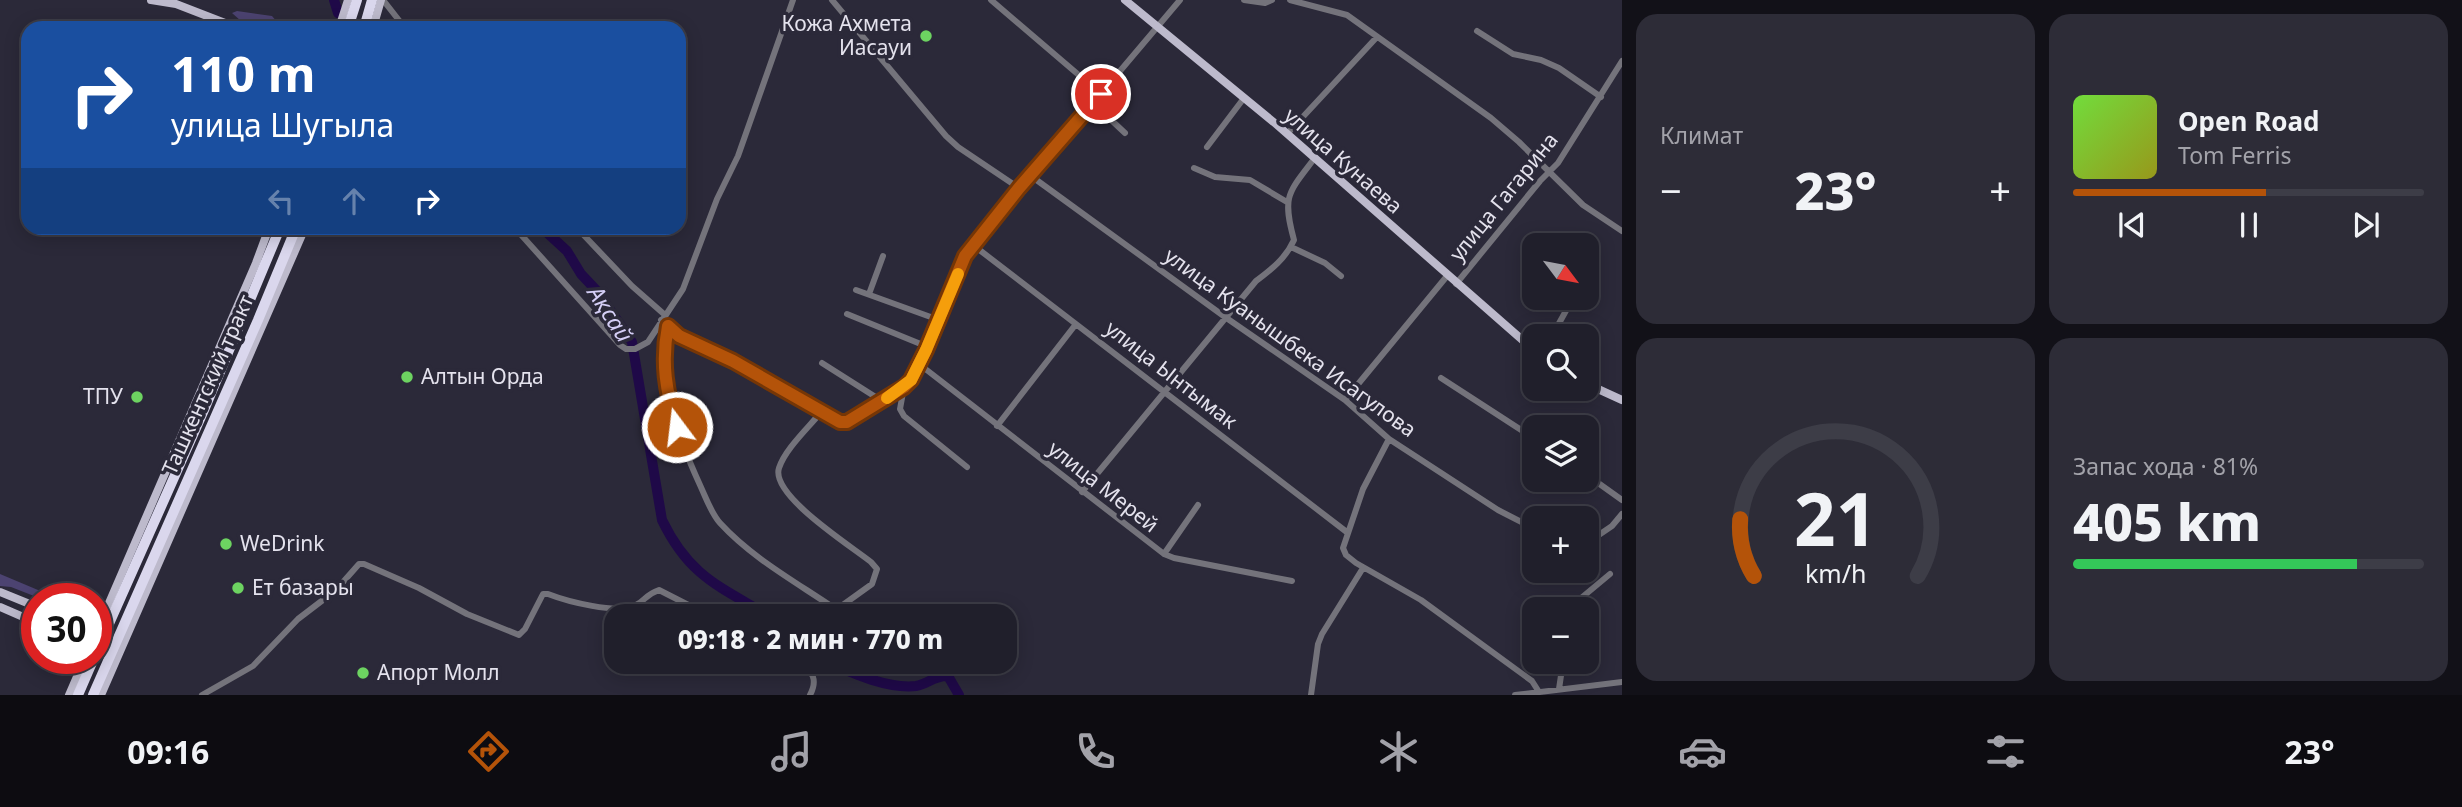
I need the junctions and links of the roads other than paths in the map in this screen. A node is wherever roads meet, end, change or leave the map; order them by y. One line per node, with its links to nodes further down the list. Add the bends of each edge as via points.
1 (151, 0): 13 (main road)
2 (348, 0): 14 (main road)
3 (357, 0): 15 (highway)
4 (793, 0): 53 (street, via 738,156 683,289)
5 (832, 0): 34 (street, via 946,136)
6 (991, 0): 23 (street)
7 (1125, 0): 19 (main road, улица Кунаева)
8 (1180, 0): 19 (street)
9 (1244, 0): 10 (street)
10 (1272, 0)
11 (1290, 0): 21 (street, via 1348,15)
12 (377, 3): 16 (highway); 17 (main road); 18 (street)
13 (221, 21)
14 (341, 21)
15 (350, 21)
16 (368, 21)
17 (374, 21)
18 (397, 21)
19 (1157, 27): 23 (street); 25 (main road, улица Кунаева)
20 (1477, 31): 24 (street, via 1513,54 1559,68)
21 (1376, 38): 28 (street); 32 (street, via 1491,118)
22 (1622, 61): 24 (street, улица Гагарина)
23 (1101, 94): 26 (street)
24 (1601, 97): 32 (street, улица Гагарина)
25 (1244, 98): 28 (main road, улица Кунаева); 29 (street)
26 (1093, 103): 27 (street); 33 (street)
27 (1125, 133)
28 (1287, 134): 30 (main road, улица Кунаева)
29 (1207, 147)
30 (1314, 159): 35 (street, via 1289,191); 47 (main road, улица Кунаева)
31 (1194, 168): 35 (street, via 1215,177 1250,180)
32 (1549, 172): 36 (street, via 1593,214); 48 (street, улица Гагарина)
33 (1031, 176): 34 (street); 52 (street, улица Куанышбека Исагулова)
34 (1019, 188): 43 (street)
35 (1287, 202): 44 (street, via 1294,240)
36 (1622, 231)
37 (266, 235): 87 (main road)
38 (277, 235): 95 (highway)
39 (293, 235): 106 (highway, Ташкентский тракт)
40 (302, 235): 100 (main road)
41 (521, 235): 53 (street, via 626,349 648,342)
42 (584, 235): 53 (street)
43 (973, 245): 54 (street); 55 (street, улица Ынтымак)
44 (1291, 247): 46 (street); 52 (street)
45 (883, 256): 50 (street)
46 (1341, 276)
47 (1447, 276): 48 (main road, улица Кунаева); 65 (street)
48 (1456, 284): 57 (main road, улица Кунаева)
49 (856, 290): 50 (street)
50 (869, 295): 54 (street)
51 (848, 314): 58 (street)
52 (1225, 317): 64 (street); 65 (street, улица Куанышбека Исагулова)
53 (663, 318): 56 (street)
54 (939, 320): 58 (street)
55 (1076, 324): 64 (street, улица Ынтымак); 69 (street)
56 (668, 326): 68 (street); 68 (street, via 664,349 668,400 713,514 779,572 831,606 840,607 872,584 877,569 806,512 778,480 783,458)
57 (1522, 340)
58 (928, 347): 60 (street)
59 (822, 363): 67 (street)
60 (919, 364): 62 (street); 69 (street, улица Мерей)
61 (1441, 378): 70 (street)
62 (904, 387): 67 (street); 72 (street, via 900,409 904,416)
63 (1599, 389): 66 (main road)
64 (1165, 392): 74 (street); 80 (street, улица Ынтымак)
65 (1345, 400): 71 (street, улица Куанышбека Исагулова)
66 (1622, 400)
67 (879, 403): 68 (street, via 847,422)
68 (822, 411)
69 (997, 426): 74 (street, улица Мерей)
70 (1522, 431)
71 (1390, 439): 78 (street, улица Куанышбека Исагулова); 80 (street, via 1363,489)
72 (967, 467)
73 (1599, 484): 75 (street)
74 (1082, 492): 82 (street, улица Мерей)
75 (1622, 500)
76 (1198, 505): 82 (street)
77 (1622, 514): 79 (street)
78 (1522, 522)
79 (1619, 522): 81 (street)
80 (1348, 533): 83 (street, via 1343,548)
81 (1599, 535)
82 (1164, 554): 85 (street, улица Мерей)
83 (1363, 568): 103 (street, via 1421,600 1532,681); 111 (street, via 1322,634)
84 (1610, 574): 88 (street)
85 (1293, 580)
86 (0, 592): 89 (main road)
87 (112, 596)
88 (1582, 597)
89 (21, 601)
90 (638, 604): 91 (street, via 646,594 659,590)
91 (686, 604)
92 (0, 607): 94 (main road)
93 (604, 607): 109 (street, via 543,594 519,635 359,564 253,666)
94 (21, 616)
95 (112, 617)
96 (79, 674): 104 (main road)
97 (82, 674): 105 (highway)
98 (813, 674): 110 (street)
99 (1561, 674): 102 (street)
100 (110, 676): 107 (main road); 108 (street)
101 (1622, 682): 102 (street)
102 (1559, 689): 103 (street)
103 (1539, 692): 112 (street)
104 (69, 695)
105 (78, 695)
106 (93, 695)
107 (101, 695)
108 (108, 695)
109 (202, 695)
110 (810, 695)
111 (1311, 695)
112 (1515, 695)

